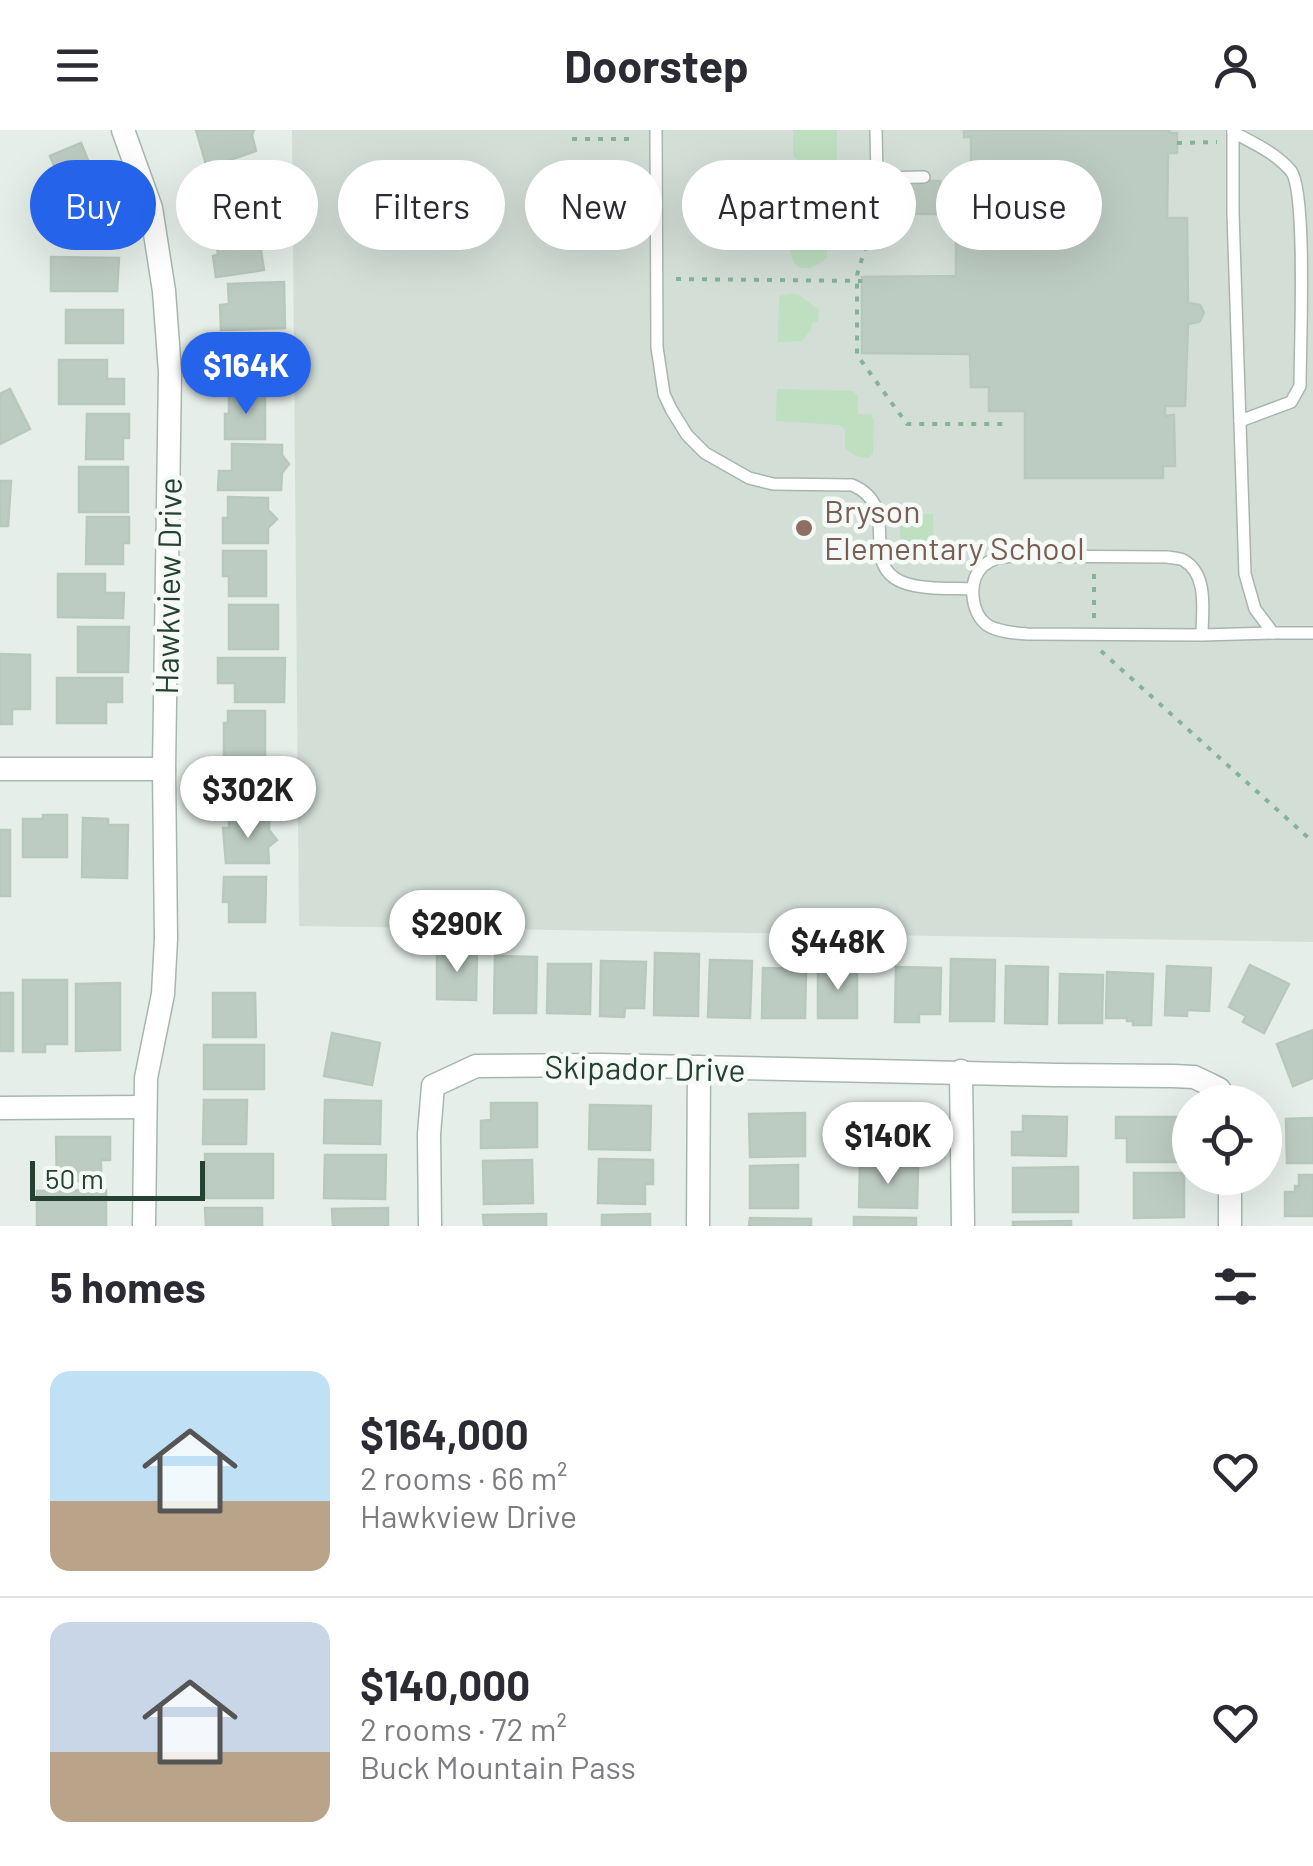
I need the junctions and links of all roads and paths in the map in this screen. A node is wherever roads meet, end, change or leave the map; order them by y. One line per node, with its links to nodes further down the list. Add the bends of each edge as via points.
1 (122, 130): 22 (street, Hawkview Drive, via 150,208 170,372)
2 (876, 130): 7 (lane)
3 (656, 135): 4 (path); 11 (lane)
4 (572, 139)
5 (1233, 139): 6 (path); 13 (lane); 13 (lane, via 1269,152 1294,173 1300,205 1300,386 1290,402)
6 (1176, 143)
7 (877, 160)
8 (916, 177): 9 (lane)
9 (924, 177)
10 (868, 250): 12 (path)
11 (656, 279): 12 (path); 16 (lane, via 664,394 686,435 749,478 863,490 877,512 888,572 921,586)
12 (860, 281): 14 (path, via 858,355 907,424)
13 (1240, 422): 17 (lane, via 1245,574 1254,609)
14 (1009, 424)
15 (1094, 556): 16 (lane, via 997,558 984,565); 19 (path); 20 (lane, via 1184,560 1202,592)
16 (972, 589): 19 (lane, via 986,624 1005,632)
17 (1273, 633): 18 (lane); 20 (lane)
18 (1313, 633)
19 (1094, 634): 20 (lane); 23 (path, via 1094,646)
20 (1202, 635)
21 (0, 769): 22 (street)
22 (164, 769): 27 (street, Hawkview Drive, via 164,976)
23 (1313, 842)
24 (699, 1067): 25 (street, Skipador Drive); 31 (street, Skipador Drive, via 476,1066 433,1086); 32 (street)
25 (960, 1072): 26 (street, Skipador Drive, via 1194,1077); 33 (street)
26 (1206, 1085)
27 (144, 1106): 28 (street); 30 (street, Hawkview Drive)
28 (0, 1108)
29 (1230, 1195): 34 (street)
30 (144, 1226)
31 (430, 1226)
32 (698, 1226)
33 (962, 1226)
34 (1230, 1226)

